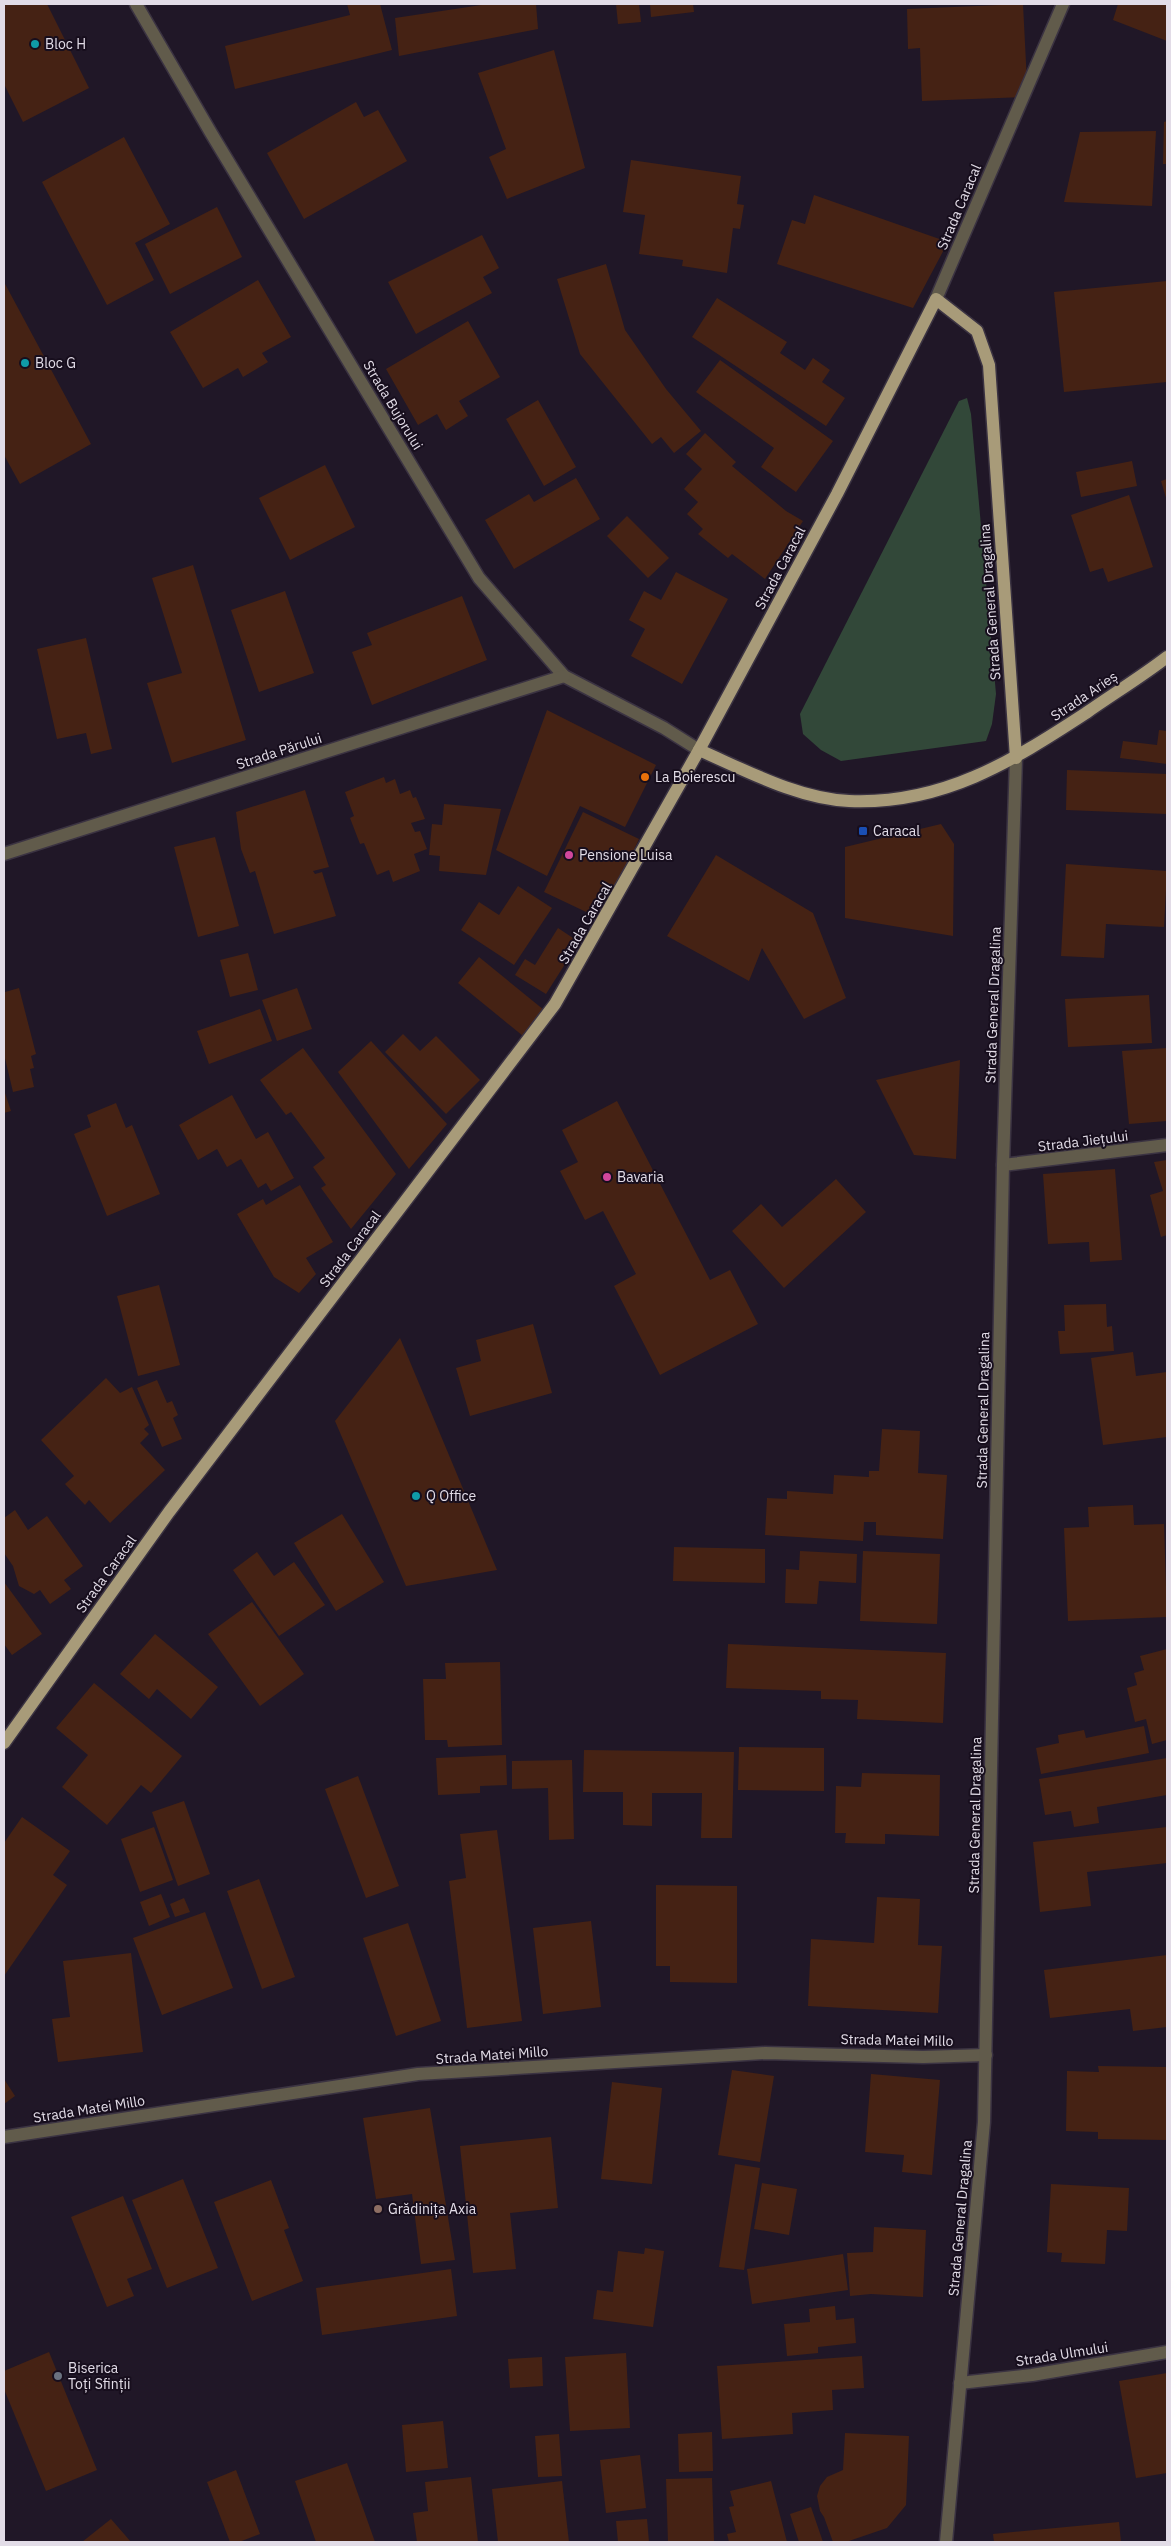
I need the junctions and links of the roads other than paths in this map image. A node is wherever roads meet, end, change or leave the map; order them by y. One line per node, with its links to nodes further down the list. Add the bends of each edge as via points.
1 (136, 4): 5 (street, Strada Bujorului, via 210,133 479,578)
2 (1063, 4): 3 (street, Strada Caracal)
3 (936, 299): 6 (main road, Strada Caracal, via 837,494); 7 (main road, Strada General Dragalina, via 977,331 989,365)
4 (1167, 657): 7 (main road, Strada Arieș)
5 (564, 676): 6 (street, Strada Bujorului); 8 (street, Strada Părului)
6 (699, 750): 7 (main road, Strada Arieș, via 794,791 848,801 901,799 950,788); 11 (main road, Strada Caracal, via 556,1004 169,1512)
7 (1016, 758): 10 (street, Strada General Dragalina)
8 (4, 854)
9 (1167, 1146): 10 (street, Strada Jiețului)
10 (1002, 1165): 12 (street, Strada General Dragalina)
11 (4, 1743)
12 (986, 2055): 13 (street, Strada Matei Millo, via 923,2057 765,2053 418,2074); 15 (street, Strada General Dragalina, via 984,2122)
13 (4, 2137)
14 (1167, 2352): 15 (street, Strada Ulmului, via 1032,2375)
15 (960, 2382): 16 (street, Strada General Dragalina)
16 (946, 2542)

